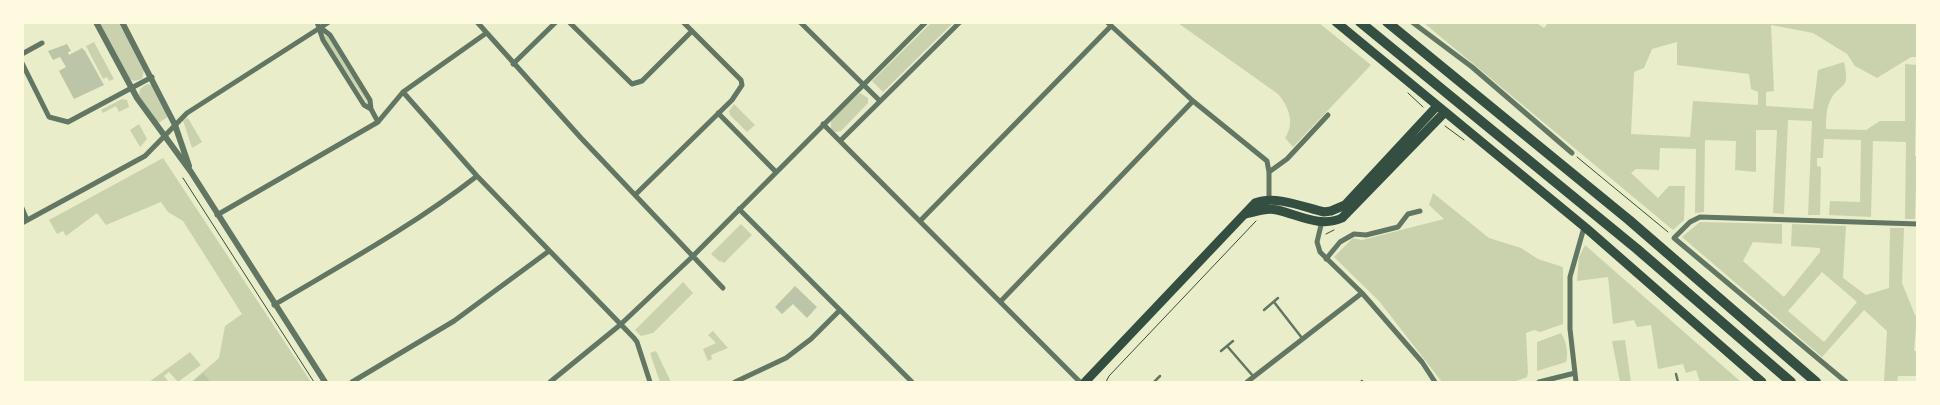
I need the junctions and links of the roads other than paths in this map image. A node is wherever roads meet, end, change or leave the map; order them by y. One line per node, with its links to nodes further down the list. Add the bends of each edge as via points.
1 (96, 22): 26 (street)
2 (122, 22): 24 (street)
3 (317, 22): 17 (street)
4 (329, 22): 17 (street)
5 (477, 22): 19 (street)
6 (556, 22): 23 (street)
7 (569, 22): 18 (street, via 632,84 642,81)
8 (683, 22): 18 (street)
9 (800, 22): 25 (street)
10 (926, 22): 25 (street)
11 (960, 22): 29 (street)
12 (1336, 22): 30 (main road)
13 (1360, 22): 90 (highway, via 1630,243)
14 (1387, 22): 91 (highway, via 1629,220)
15 (1413, 23): 38 (street, via 1472,67)
16 (1109, 24): 28 (street); 51 (street)
17 (320, 28): 33 (street, via 330,35 370,100); 35 (street, via 188,112)
18 (692, 31): 31 (street, via 741,80 741,89)
19 (485, 34): 23 (street); 27 (street)
20 (42, 43): 21 (street)
21 (22, 54)
22 (22, 63): 26 (street, via 49,117 68,122)
23 (513, 64): 43 (street)
24 (152, 77): 26 (street); 35 (street)
25 (863, 85): 29 (street); 34 (street)
26 (132, 88): 36 (street)
27 (403, 92): 33 (street); 42 (street)
28 (1193, 100): 41 (street, via 1267,161); 61 (street)
29 (880, 101): 37 (street)
30 (1441, 110): 47 (main road, via 1351,200); 52 (main road, via 1342,218); 54 (main road)
31 (718, 113): 39 (street); 43 (street)
32 (1328, 116): 41 (street, via 1287,159)
33 (378, 122): 49 (street)
34 (823, 124): 37 (street); 39 (street)
35 (175, 125): 36 (street); 40 (street)
36 (164, 137): 40 (street); 50 (street, via 145,156)
37 (840, 140): 51 (street)
38 (1572, 153)
39 (775, 171): 46 (street)
40 (191, 172): 49 (street)
41 (1269, 172): 44 (street)
42 (477, 176): 55 (street); 63 (street, via 438,206)
43 (635, 195): 56 (street)
44 (1268, 204): 47 (main road); 52 (main road); 82 (main road, via 1246,214)
45 (22, 208): 50 (street)
46 (739, 208): 56 (street); 64 (street)
47 (1324, 212): 52 (street)
48 (1420, 212): 57 (street, via 1408,214 1398,227 1366,235 1354,234 1340,242)
49 (217, 216): 63 (street)
50 (25, 221)
51 (920, 221): 61 (street)
52 (1321, 222): 57 (street, via 1317,247)
53 (1918, 224): 92 (street, via 1700,217 1674,238)
54 (1586, 228): 71 (street, via 1570,277); 89 (main road)
55 (549, 251): 66 (street); 76 (street, via 454,320)
56 (692, 257): 58 (street); 66 (street)
57 (1326, 260): 59 (street)
58 (723, 288)
59 (1362, 293): 67 (street); 85 (street, via 1422,362)
60 (1278, 298): 62 (lane)
61 (1000, 302): 81 (street)
62 (1274, 302): 65 (lane); 67 (lane)
63 (274, 305): 75 (street)
64 (840, 310): 79 (street, via 786,358); 80 (street)
65 (1264, 310)
66 (620, 325): 77 (street); 78 (street, via 637,342)
67 (1303, 339): 74 (street)
68 (1233, 341): 69 (lane)
69 (1227, 346): 70 (lane); 74 (lane)
70 (1221, 351)
71 (1574, 373): 86 (street); 87 (street)
72 (1676, 374): 88 (lane)
73 (1160, 376): 83 (lane)
74 (1254, 376): 84 (street)
75 (325, 382)
76 (352, 382)
77 (550, 382)
78 (650, 382)
79 (735, 382)
80 (912, 382)
81 (1080, 382)
82 (1085, 382)
83 (1154, 382)
84 (1247, 382)
85 (1435, 382)
86 (1539, 382)
87 (1576, 382)
88 (1678, 382)
89 (1762, 382)
90 (1791, 382)
91 (1816, 382)
92 (1846, 382)

